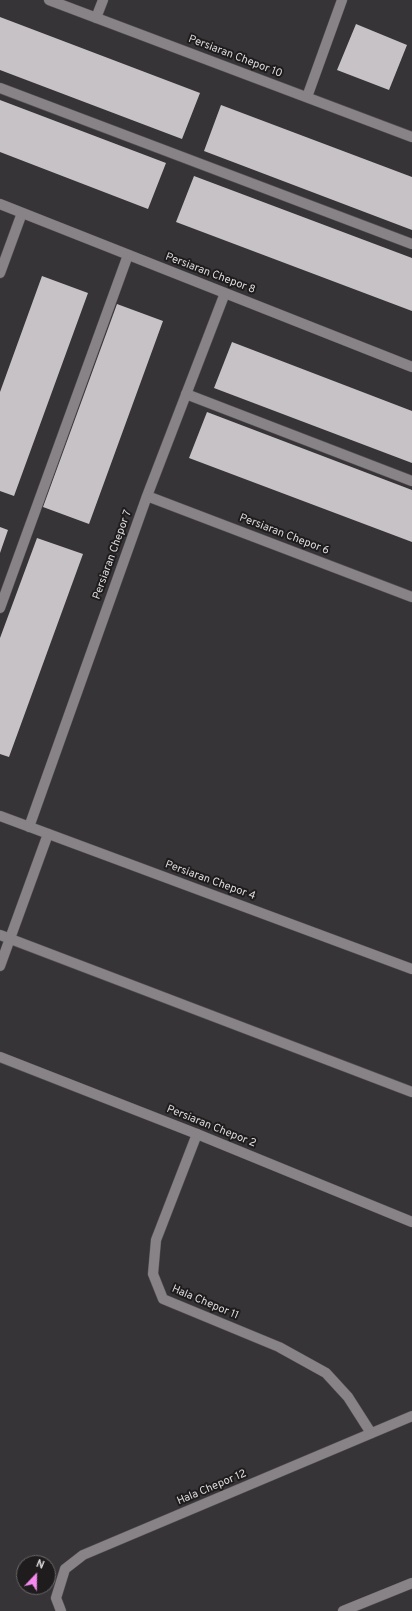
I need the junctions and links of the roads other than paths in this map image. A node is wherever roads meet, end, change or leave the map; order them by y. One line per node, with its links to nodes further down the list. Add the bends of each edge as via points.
1 (49, 0): 4 (street, Persiaran Chepor 10)
2 (103, 0): 4 (street)
3 (342, 0): 6 (street)
4 (96, 18): 6 (street, Persiaran Chepor 10)
5 (0, 88): 10 (street)
6 (307, 97): 7 (street, Persiaran Chepor 10)
7 (412, 137)
8 (0, 204): 9 (street, Persiaran Chepor 8)
9 (22, 213): 11 (street, Persiaran Chepor 8); 12 (street)
10 (412, 244)
11 (128, 255): 13 (street, Persiaran Chepor 8); 19 (street)
12 (0, 273)
13 (226, 293): 14 (street, Persiaran Chepor 8); 15 (street, Persiaran Chepor 7)
14 (412, 367)
15 (186, 394): 16 (street); 17 (street, Persiaran Chepor 7)
16 (412, 481)
17 (147, 496): 18 (street, Persiaran Chepor 6); 21 (street, Persiaran Chepor 7)
18 (412, 597)
19 (0, 608)
20 (0, 816): 21 (street, Persiaran Chepor 4)
21 (29, 826): 22 (street, Persiaran Chepor 4)
22 (48, 834): 24 (street); 26 (street, Persiaran Chepor 4)
23 (0, 934): 24 (street)
24 (10, 938): 25 (street); 28 (street)
25 (0, 966)
26 (412, 969)
27 (0, 1057): 29 (street, Persiaran Chepor 2)
28 (412, 1092)
29 (197, 1134): 30 (street, Persiaran Chepor 2); 32 (street, Hala Chepor 11, via 156,1240 153,1274 163,1299 280,1346 326,1373 348,1398)
30 (412, 1222)
31 (412, 1416): 32 (street, Hala Chepor 12)
32 (371, 1433): 34 (street, Hala Chepor 12, via 83,1555 65,1569 56,1598)
33 (412, 1583): 35 (street)
34 (61, 1611)
35 (343, 1611)

